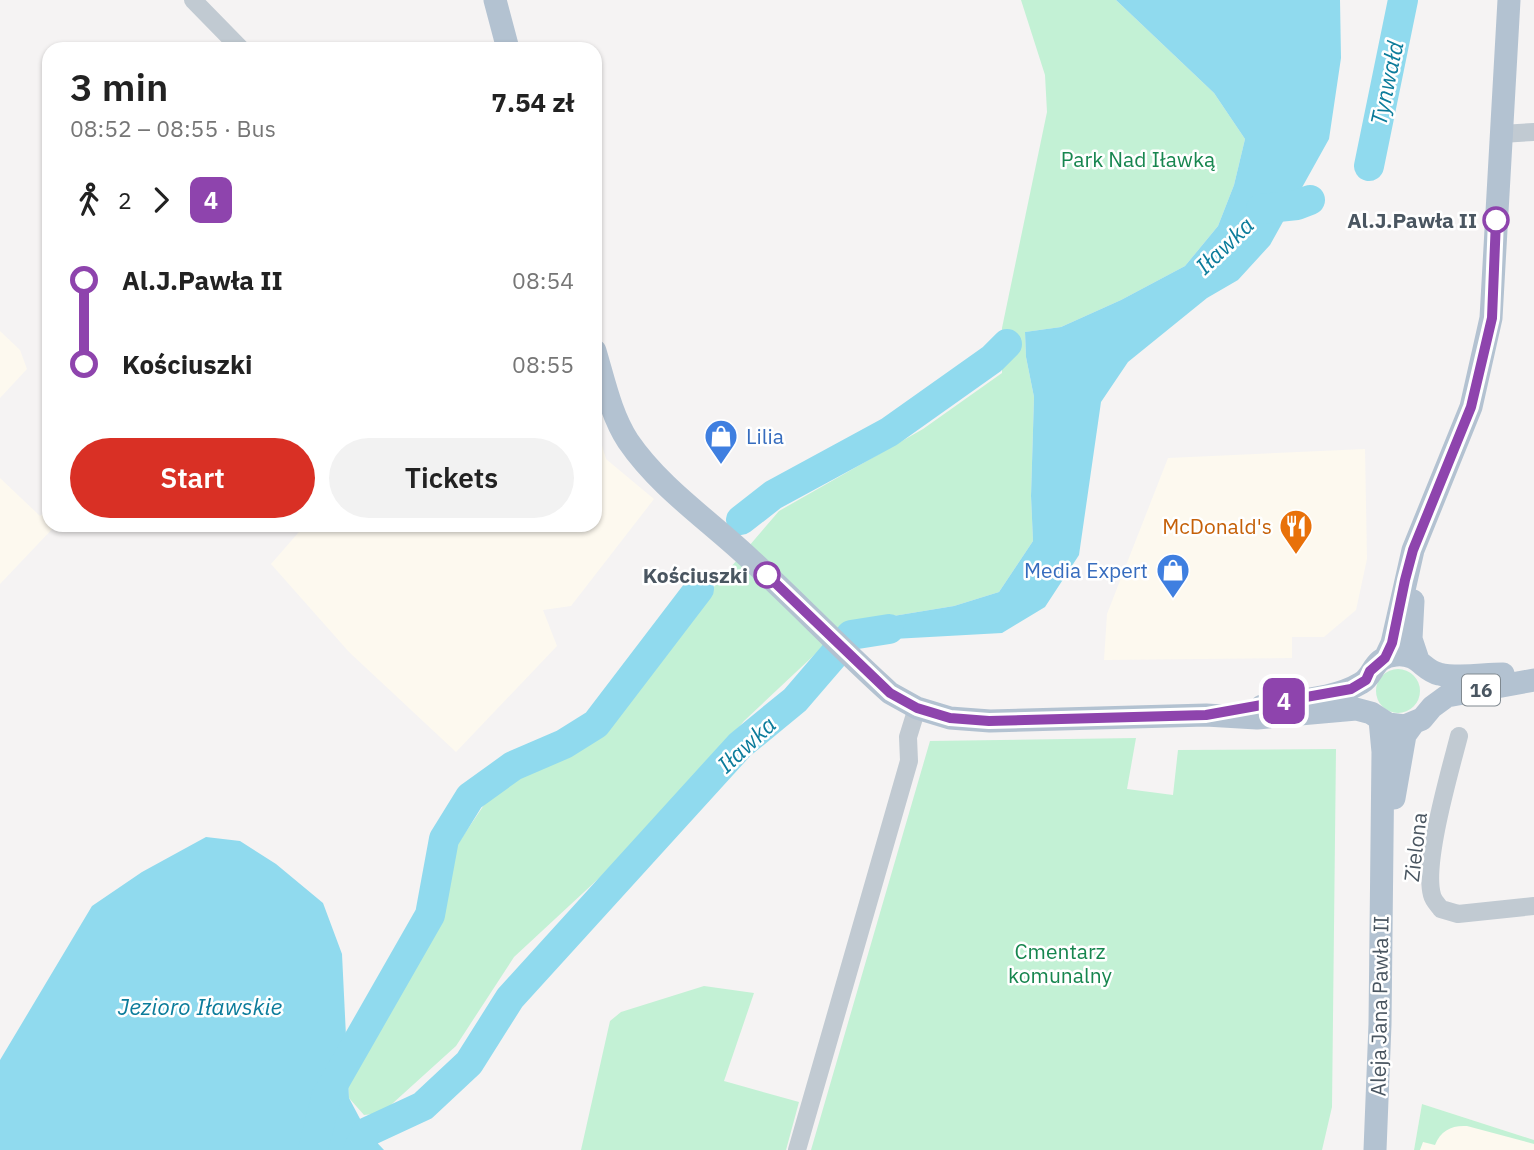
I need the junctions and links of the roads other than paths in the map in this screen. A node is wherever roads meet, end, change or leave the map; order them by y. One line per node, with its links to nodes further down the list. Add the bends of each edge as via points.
1 (193, 0): 4 (street)
2 (495, 0): 5 (main road)
3 (1508, 0): 7 (main road)
4 (234, 42)
5 (506, 42)
6 (1534, 132): 7 (street)
7 (1501, 134): 9 (main road, via 1492,318 1471,407)
8 (602, 375): 16 (main road, via 627,439 647,465 890,693)
9 (1431, 509): 10 (main road, via 1412,553); 11 (main road, via 1411,629)
10 (1385, 658): 11 (main road, 16, via 1405,655); 13 (main road)
11 (1424, 666): 12 (main road, 16, via 1442,675); 15 (main road, 16, via 1436,689)
12 (1534, 674)
13 (1366, 680): 17 (main road, via 1336,694); 18 (main road, via 1365,697)
14 (1534, 680): 15 (main road, 16, via 1462,692)
15 (1432, 707): 19 (main road, 16)
16 (917, 708): 17 (main road, via 950,718 989,721); 23 (street, via 908,737 909,761)
17 (1206, 715): 18 (main road, via 1257,718 1356,709)
18 (1376, 716): 19 (main road, via 1395,726); 21 (main road, Aleja Jana Pawła II, via 1383,752)
19 (1413, 724): 21 (main road, Aleja Jana Pawła II, via 1400,755)
20 (1458, 736): 22 (street, Zielona, via 1435,837 1432,896 1441,909 1458,914)
21 (1381, 863): 24 (main road, Aleja Jana Pawła II)
22 (1534, 906)
23 (797, 1150)
24 (1375, 1150)

